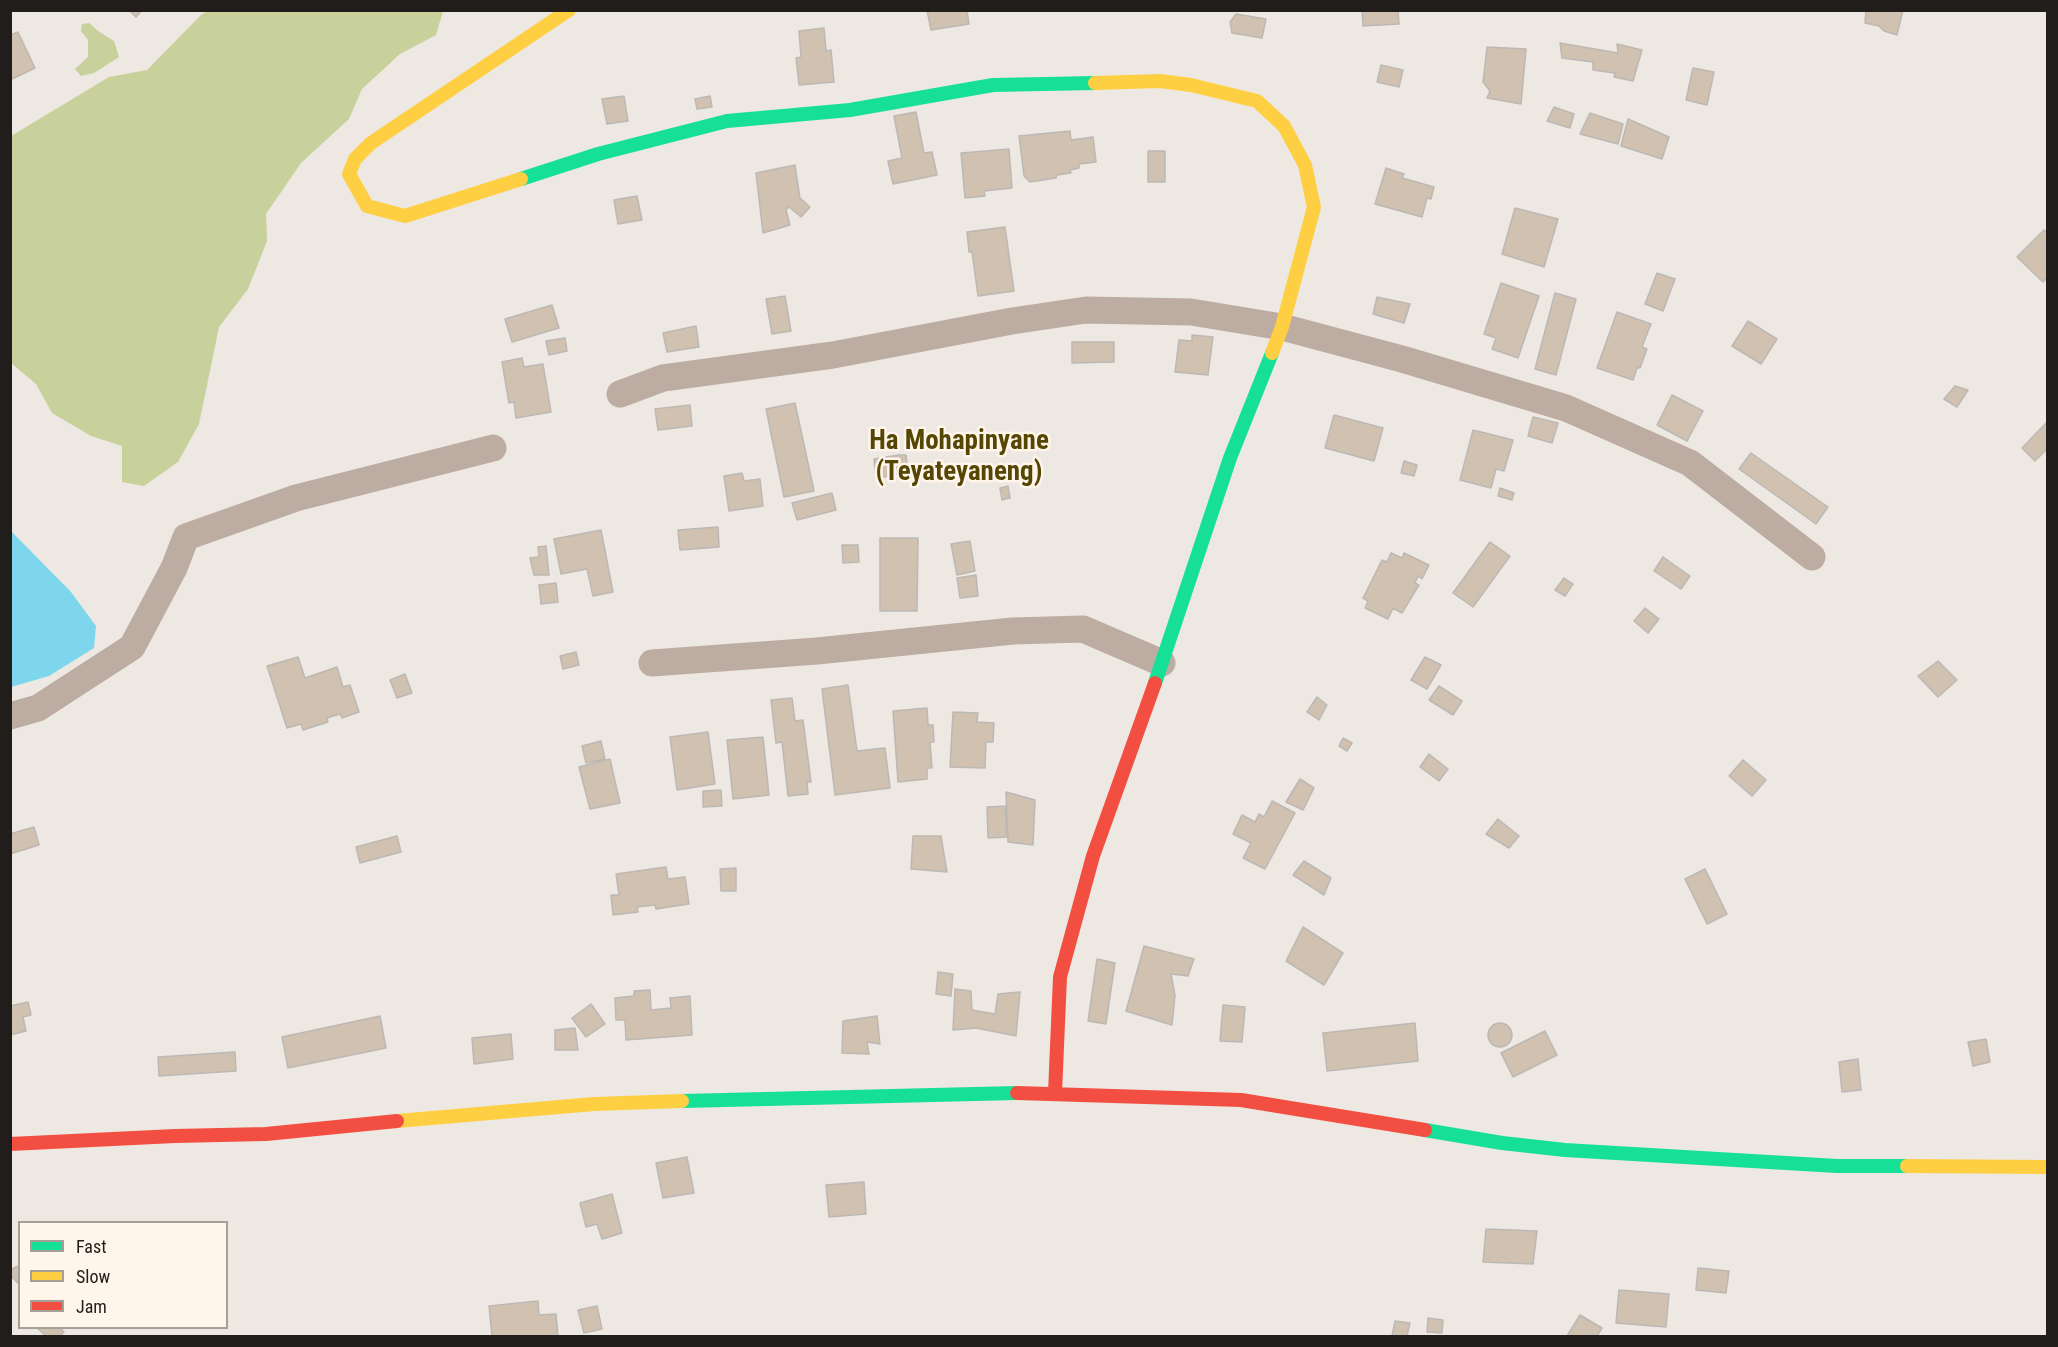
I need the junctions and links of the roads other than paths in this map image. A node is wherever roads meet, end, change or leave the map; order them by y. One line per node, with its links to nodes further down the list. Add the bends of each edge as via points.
1 (569, 10): 2 (street, via 371,143 355,159 349,174 367,206 405,216 598,154 727,121 850,110 993,85 1160,81 1191,85 1257,101 1284,126 1305,165 1314,207)
2 (1282, 327): 3 (street, via 1191,312 1086,310 833,355 663,378); 5 (street, via 1566,408 1689,464); 7 (street, via 1230,459)
3 (620, 394)
4 (493, 448): 8 (street, via 296,498 186,537 132,647 38,708)
5 (1812, 557)
6 (652, 663): 7 (street, via 1013,631 1083,629)
7 (1162, 663): 9 (street, via 1093,856 1060,977)
8 (10, 716)
9 (1055, 1093): 10 (street, via 594,1104 266,1134); 11 (street, via 1241,1100 1565,1150 1837,1166)
10 (10, 1144)
11 (2048, 1167)

